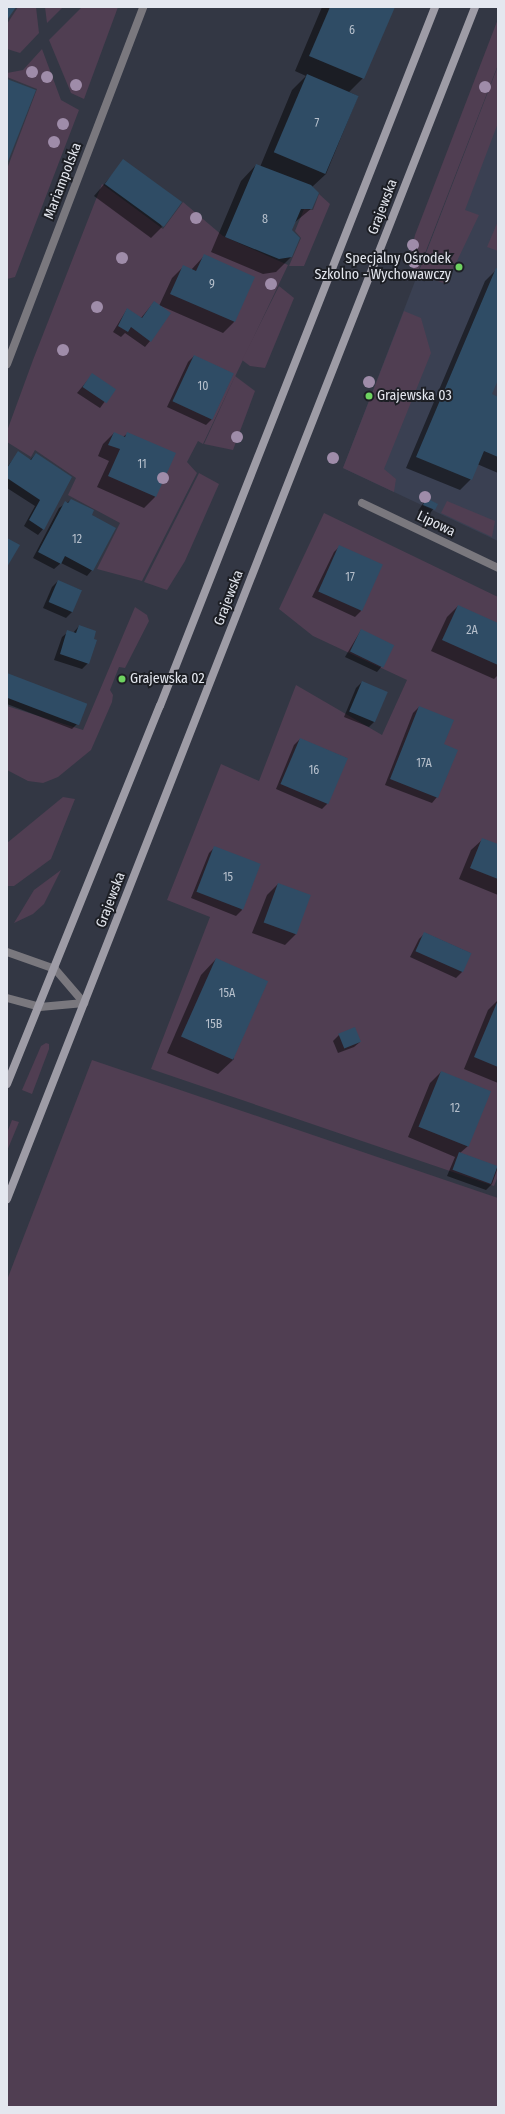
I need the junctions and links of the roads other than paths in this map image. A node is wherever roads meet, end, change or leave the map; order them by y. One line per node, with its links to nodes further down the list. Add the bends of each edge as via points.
1 (143, 7): 4 (street, Mariampolska)
2 (435, 7): 8 (main road, Grajewska)
3 (475, 7): 10 (main road, Grajewska)
4 (7, 364)
5 (362, 503): 6 (street, Lipowa)
6 (498, 568)
7 (7, 952): 8 (street)
8 (55, 969): 10 (street); 11 (main road, Grajewska)
9 (7, 998): 11 (street)
10 (84, 1003): 11 (street); 13 (main road, Grajewska)
11 (40, 1006): 12 (main road, Grajewska)
12 (7, 1084)
13 (7, 1199)

